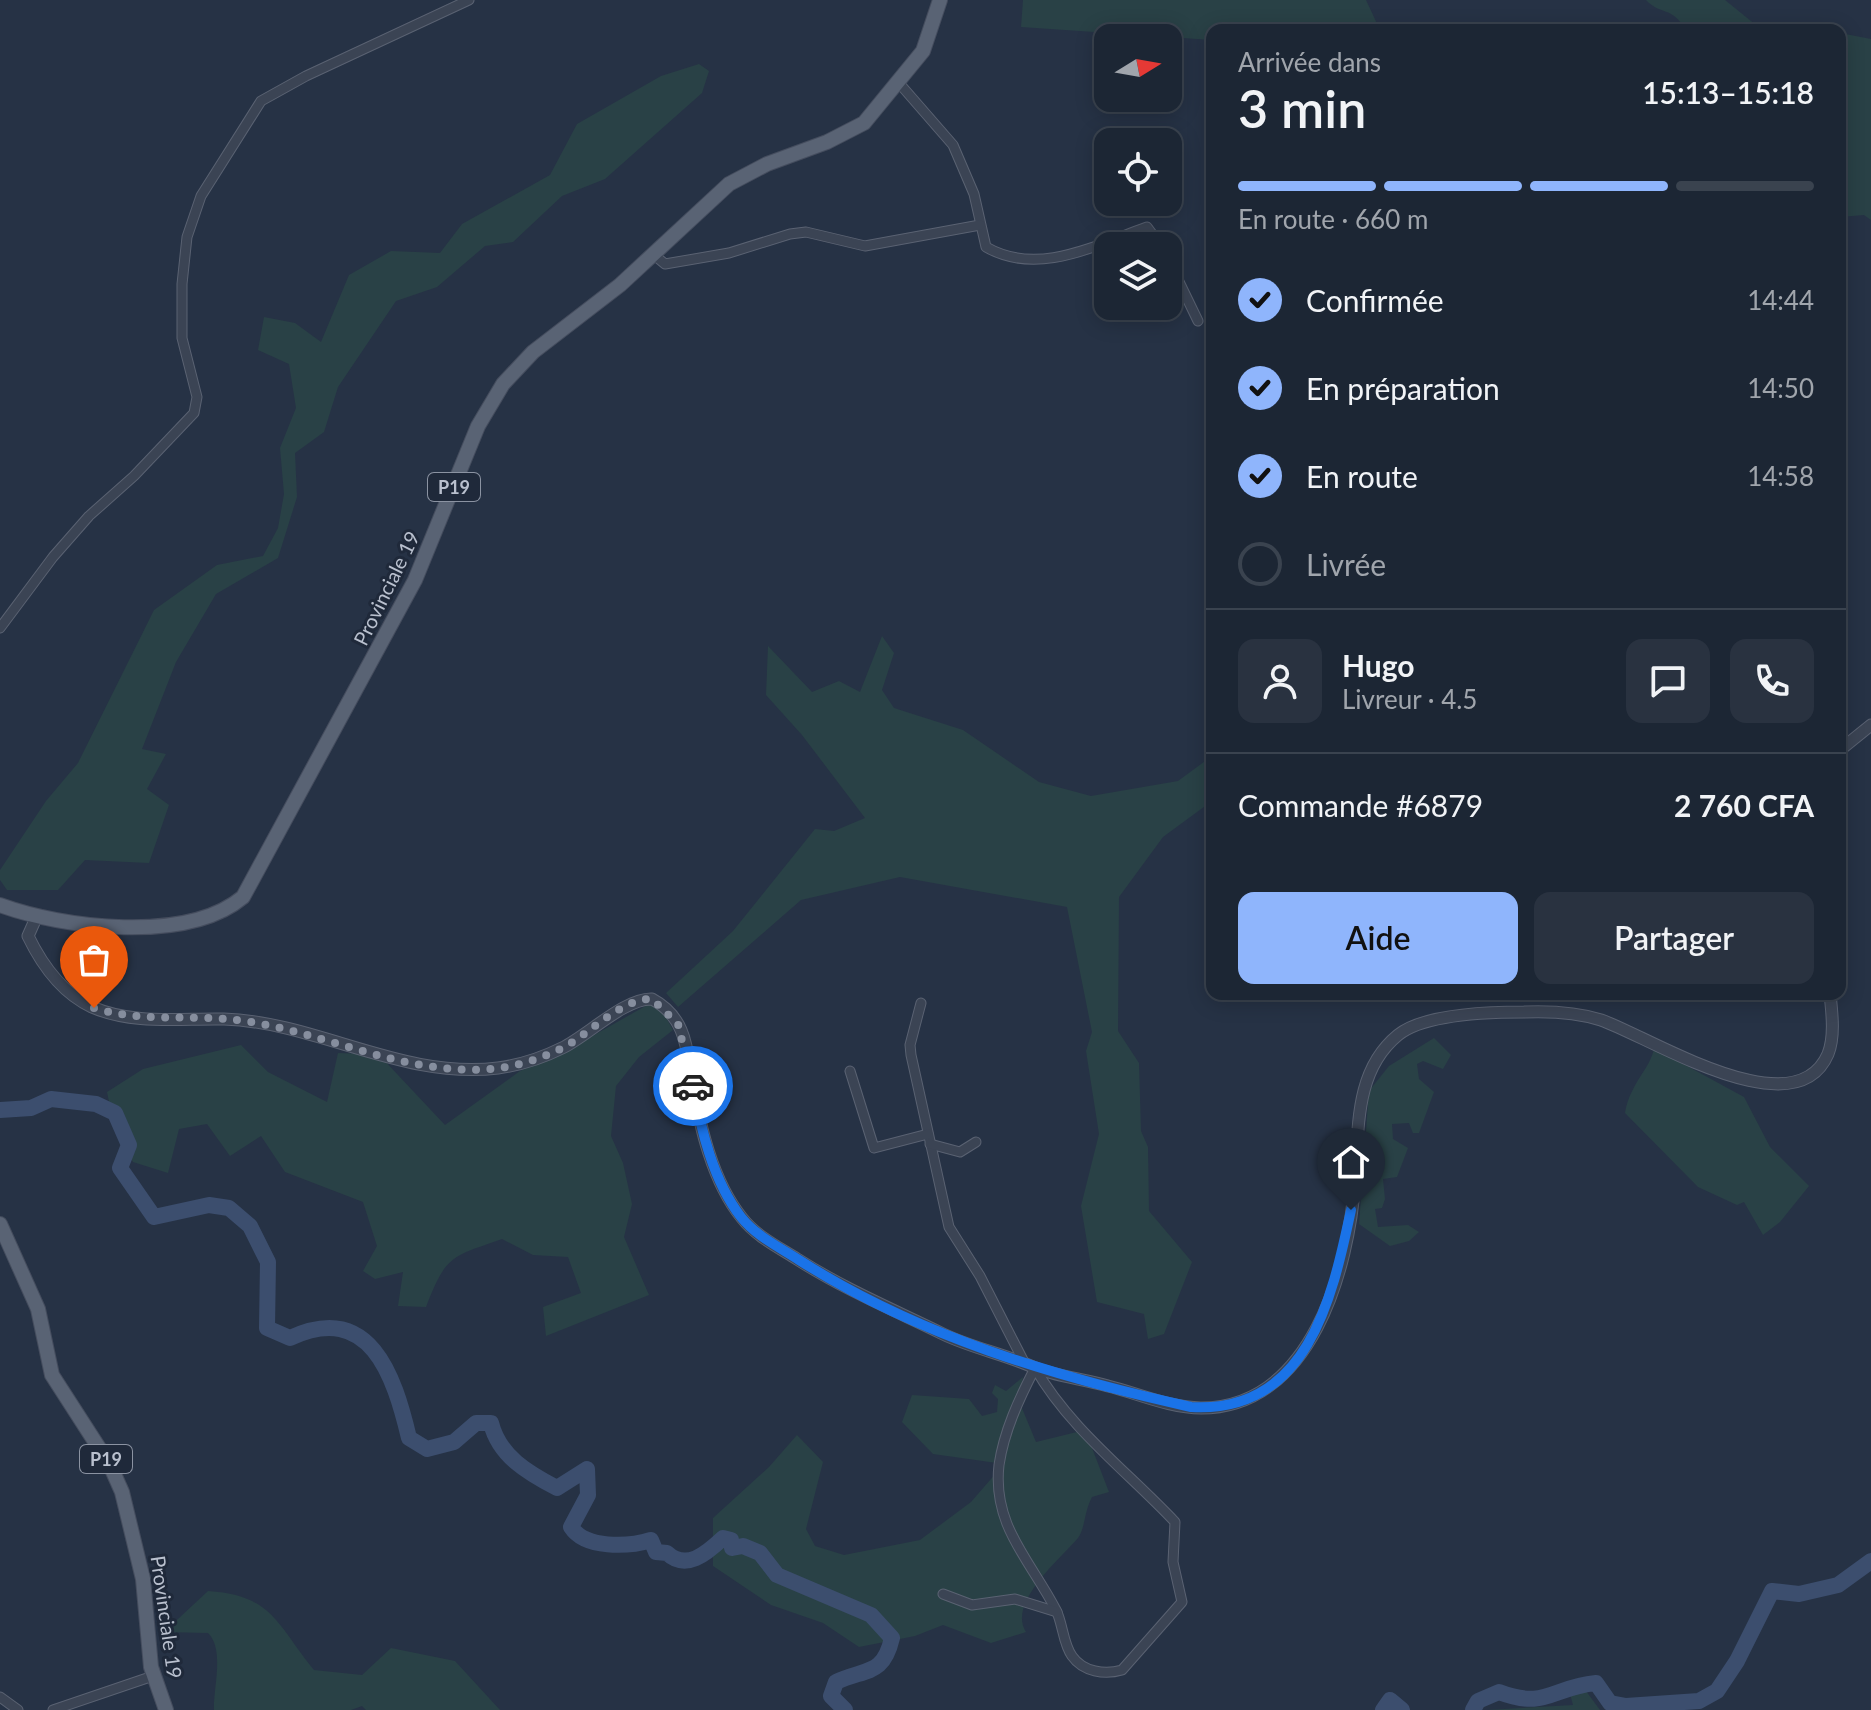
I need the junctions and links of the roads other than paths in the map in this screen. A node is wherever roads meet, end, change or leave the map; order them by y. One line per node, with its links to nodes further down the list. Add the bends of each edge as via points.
1 (469, 0): 11 (street, via 261,101 201,196 187,237 182,338 197,397 194,413 89,516)
2 (940, 0): 3 (main road, Provinciale 19 / P19, via 923,51)
3 (899, 83): 4 (street, via 953,145 974,194); 8 (main road, Provinciale 19 / P19, via 864,123 729,184)
4 (980, 225): 7 (street, via 986,247 1029,261); 8 (street, via 880,245 844,243 806,232 665,264)
5 (1133, 232): 6 (street, via 1147,227)
6 (1151, 232)
7 (1094, 246)
8 (653, 254): 15 (main road, Provinciale 19 / P19, via 533,352 493,397 415,580 243,897 204,916 152,925 96,927)
9 (1182, 288): 10 (street)
10 (1198, 321)
11 (0, 628)
12 (1871, 725): 13 (street)
13 (1846, 745)
14 (0, 905): 15 (main road, Provinciale 19 / P19)
15 (36, 918): 22 (street, via 28,936 34,949 62,988 94,1008 138,1019 244,1021 439,1066 498,1068 539,1058 632,1004 652,999 670,1012 684,1037 707,1147 729,1198 751,1228 854,1292 943,1334)
16 (1830, 1000): 22 (street, via 1831,1044 1823,1062 1800,1080 1779,1084 1737,1079 1622,1028 1571,1013 1522,1012 1411,1026 1388,1045 1369,1072 1361,1099 1351,1210 1334,1281 1315,1333 1277,1383 1232,1402 1191,1407)
17 (921, 1003): 19 (street, via 910,1045)
18 (850, 1071): 19 (street, via 874,1148)
19 (929, 1139): 20 (street, via 960,1152); 22 (street, via 949,1227)
20 (976, 1142)
21 (0, 1224): 25 (main road, Provinciale 19 / P19, via 38,1309 52,1375 122,1492 143,1579)
22 (1030, 1365): 24 (street, via 999,1467 1005,1527); 24 (street, via 1105,1456 1175,1522 1173,1562 1182,1602 1122,1670 1090,1670 1072,1656)
23 (943, 1594): 24 (street, via 972,1605 1015,1599)
24 (1057, 1612)
25 (153, 1676): 28 (street); 29 (main road, Provinciale 19 / P19)
26 (0, 1697): 27 (street)
27 (18, 1710)
28 (53, 1710)
29 (166, 1710)

